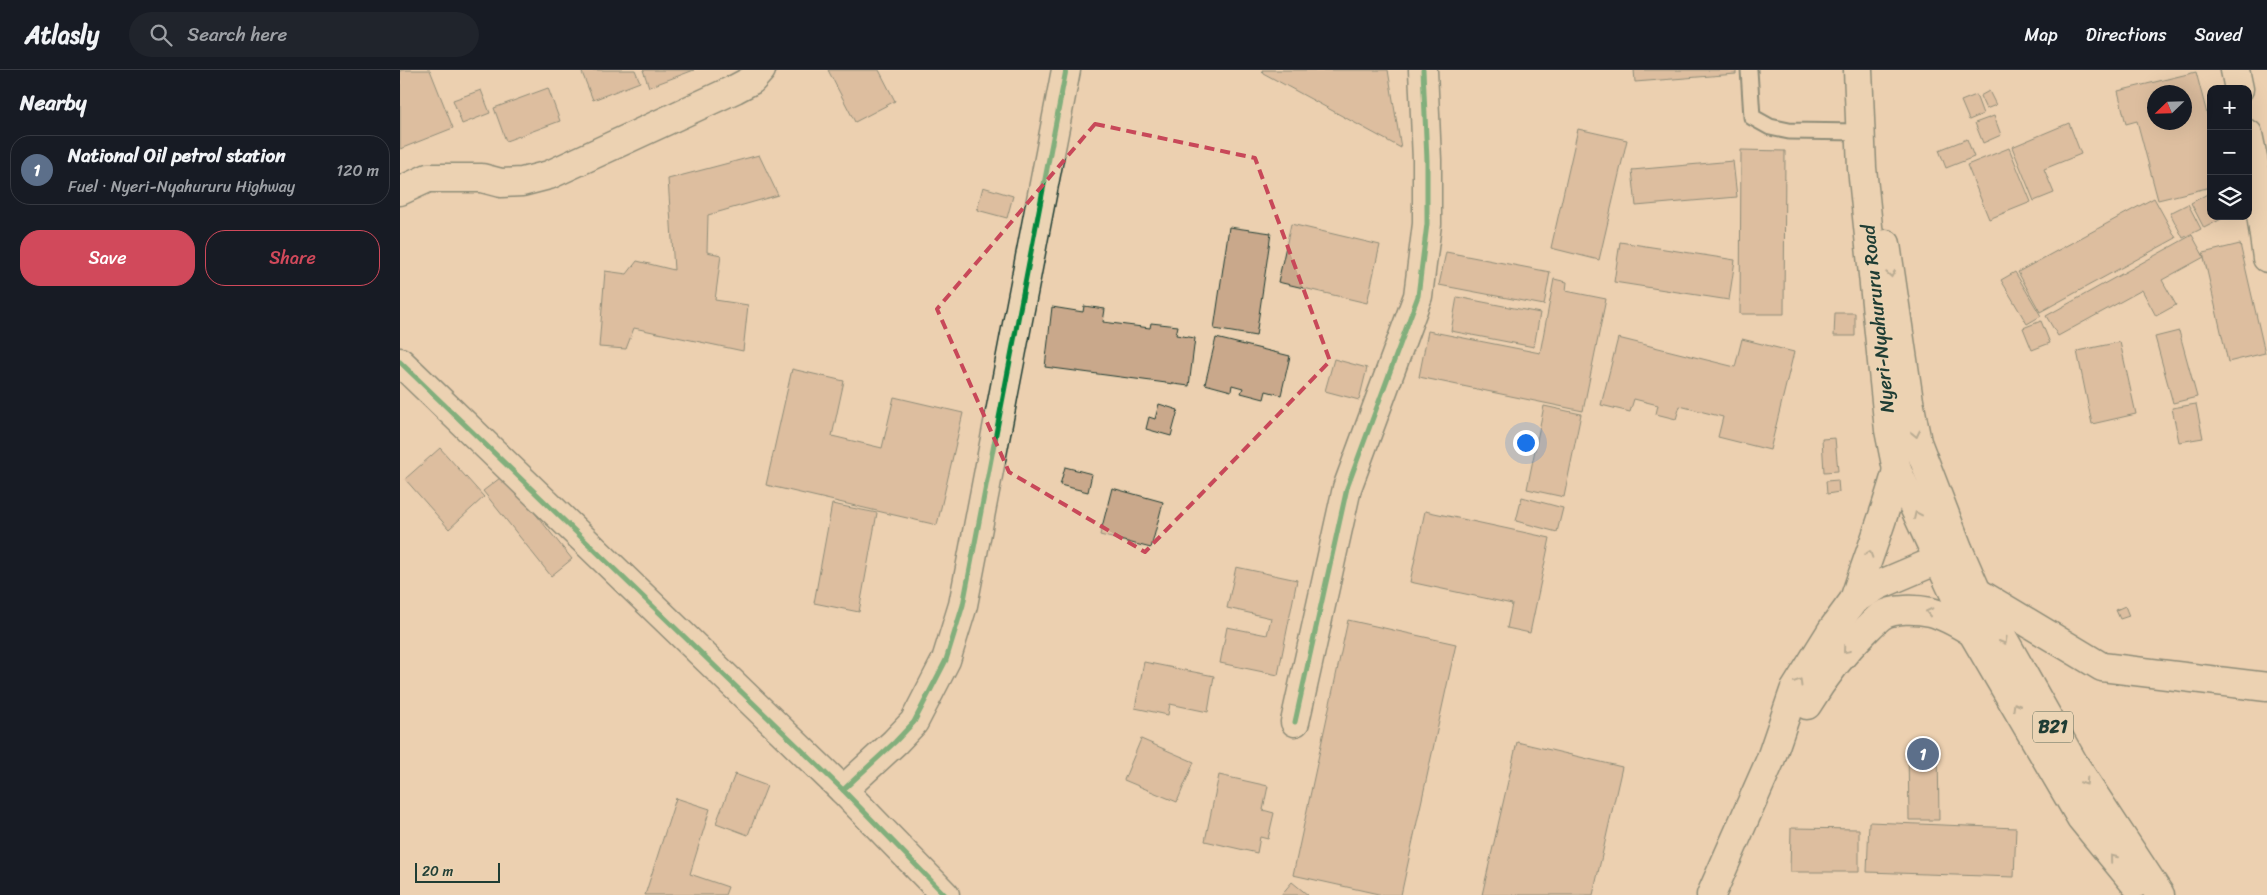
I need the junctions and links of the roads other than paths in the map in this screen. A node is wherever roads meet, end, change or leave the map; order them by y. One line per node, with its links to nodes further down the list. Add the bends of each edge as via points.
1 (761, 70): 10 (main road, via 752,80 735,89 549,176 501,183 482,178 428,178)
2 (1066, 70): 21 (main road, via 955,634 946,660 914,722)
3 (1423, 70): 19 (main road, via 1427,224 1418,296 1347,488)
4 (1749, 70): 8 (lane, via 1752,117 1770,127 1789,131)
5 (1858, 70): 8 (main road, Nyeri-Nyahururu Road); 14 (main road, Nyeri-Nyahururu Road, one-way to 14, via 1909,401 1917,442)
6 (2235, 70): 7 (main road)
7 (2238, 85)
8 (1860, 132): 13 (main road, Nyeri-Nyahururu Road, via 1878,343)
9 (2252, 153): 11 (main road)
10 (400, 191)
11 (2267, 258)
12 (404, 373): 21 (main road)
13 (1897, 470): 14 (main road, Nyeri-Nyahururu Road, one-way to 13); 16 (main road, B21, one-way to 13)
14 (1949, 555): 15 (main road, B21); 16 (main road, B21, via 1897,575); 17 (main road, B21)
15 (1976, 592): 18 (main road, via 2102,667); 25 (main road, B21, one-way to 25, via 2074,764)
16 (1854, 600): 20 (main road, B21, one-way to 16, via 1794,691)
17 (1972, 632): 20 (main road, B21, one-way to 20, via 1931,612 1894,611 1881,616 1850,645 1823,678); 24 (main road, B21, one-way to 17, via 2081,818)
18 (2267, 687)
19 (1295, 722)
20 (1770, 761): 23 (main road, B21)
21 (843, 790): 22 (main road)
22 (944, 895)
23 (1711, 895)
24 (2144, 895)
25 (2160, 895)

